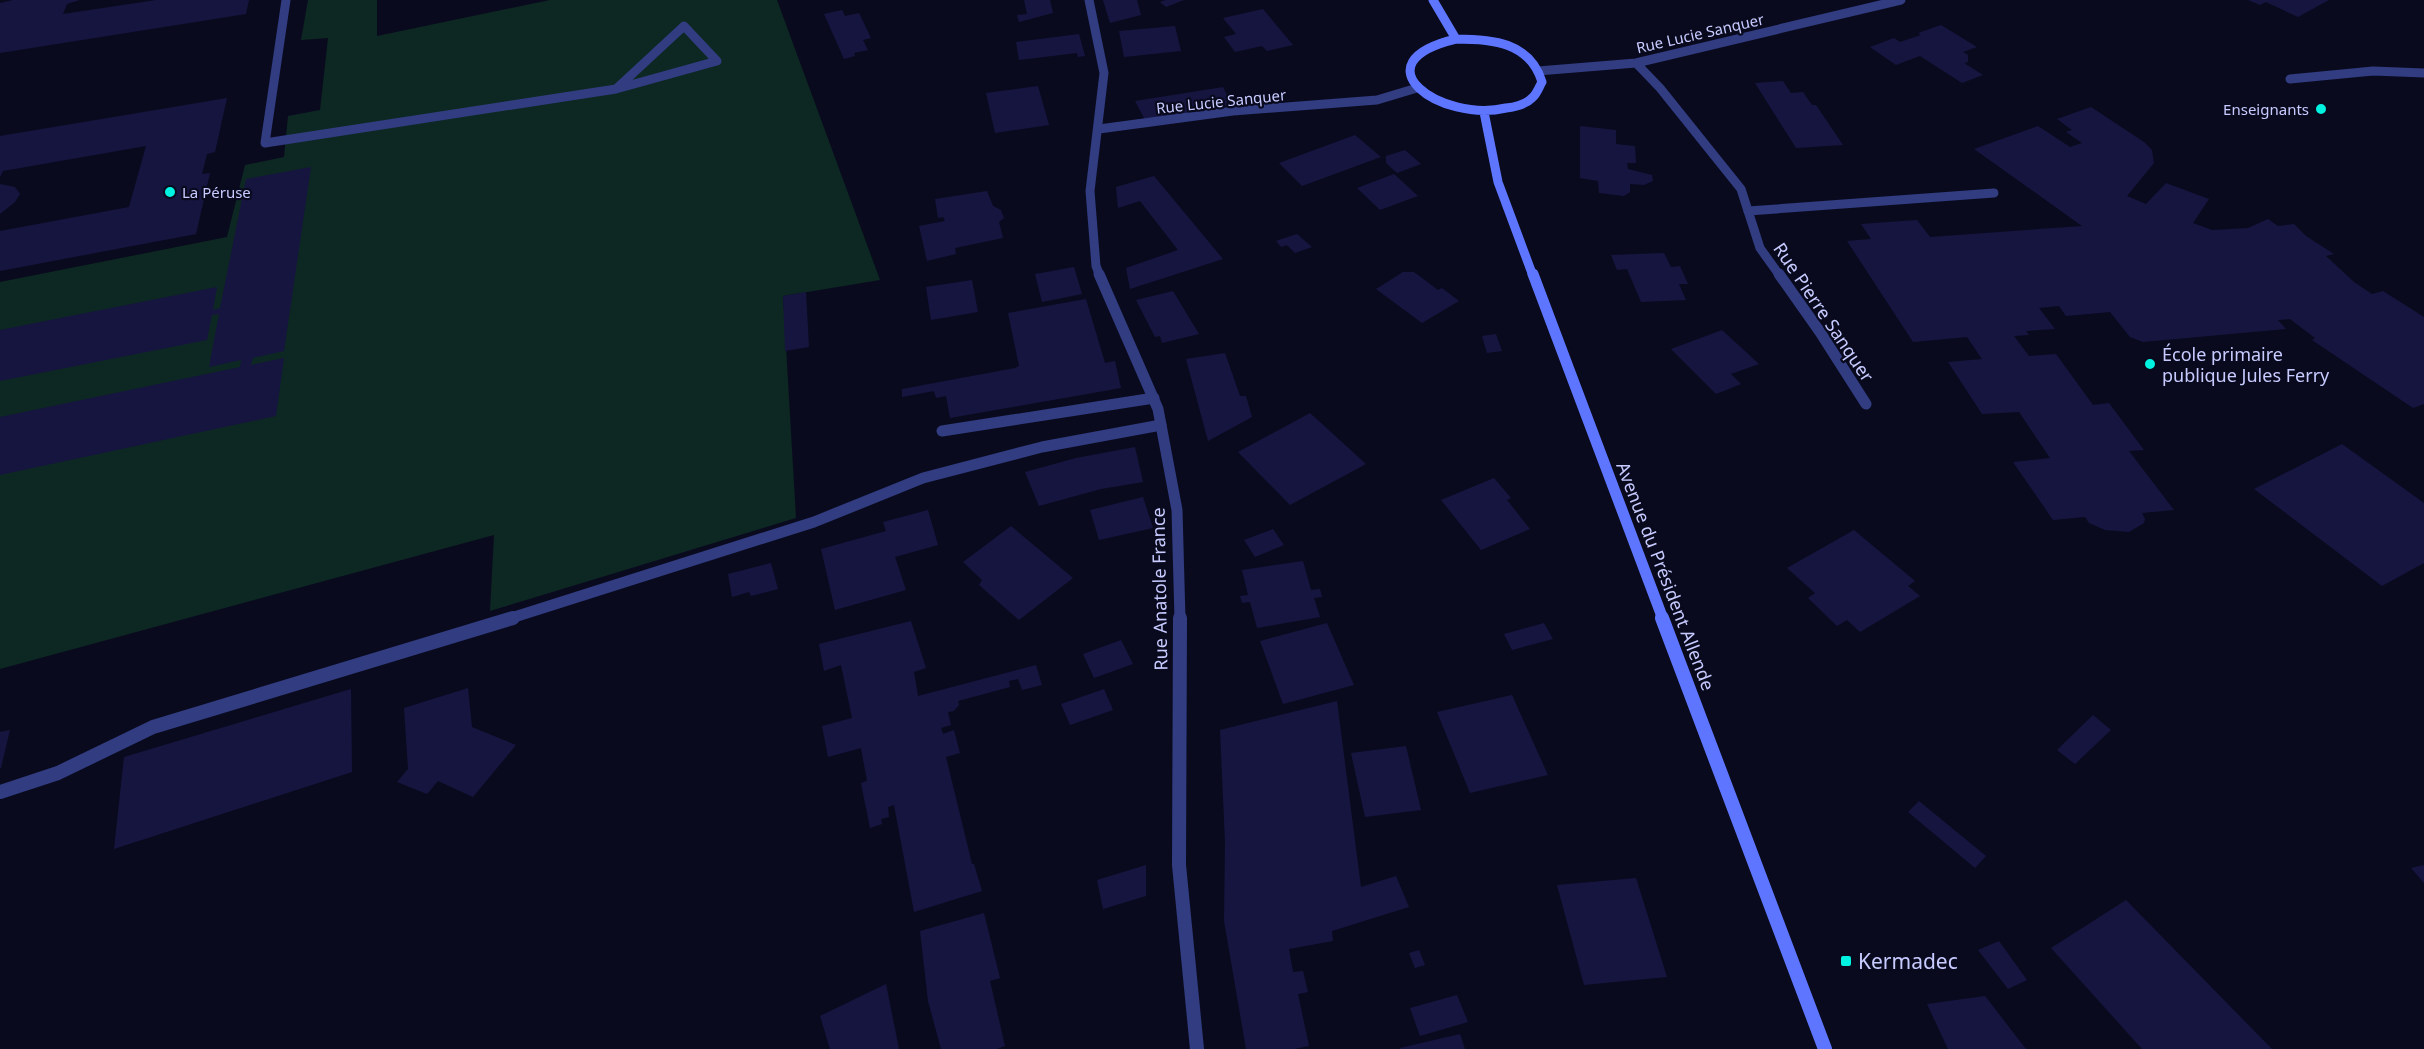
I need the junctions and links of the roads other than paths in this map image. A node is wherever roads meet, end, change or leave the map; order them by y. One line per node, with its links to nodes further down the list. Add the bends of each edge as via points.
1 (286, 0): 11 (street, via 265,143)
2 (1089, 0): 13 (street, Rue Anatole France, via 1104,73)
3 (1433, 0): 5 (main road)
4 (1902, 0): 6 (street, Rue Lucie Sanquer)
5 (1456, 39): 7 (main road, via 1512,47); 10 (main road, via 1421,52 1412,63 1411,75)
6 (1636, 63): 7 (street, Rue Lucie Sanquer); 15 (street, Rue Pierre Sanquer, via 1742,189)
7 (1538, 71): 12 (main road, via 1542,82 1533,97 1512,108)
8 (2424, 73): 9 (street, via 2368,71)
9 (2290, 79)
10 (1417, 88): 12 (main road, via 1457,109); 13 (street, Rue Lucie Sanquer, via 1377,100 1233,111)
11 (616, 89): 11 (street, via 706,64 717,61 684,26)
12 (1484, 112): 22 (main road, Avenue du Président Allende, via 1498,182)
13 (1099, 129): 16 (street, Rue Anatole France, via 1090,191 1096,266)
14 (1994, 193): 15 (street)
15 (1748, 211): 17 (street, Rue Pierre Sanquer, via 1761,249)
16 (1154, 398): 18 (street, Rue Anatole France); 19 (street)
17 (1866, 404)
18 (1161, 425): 20 (street, via 1042,447 923,478 814,522 612,588 153,728 58,773); 21 (street, Rue Anatole France, via 1177,510 1179,865)
19 (942, 431)
20 (0, 792)
21 (1197, 1049)
22 (1825, 1049)

